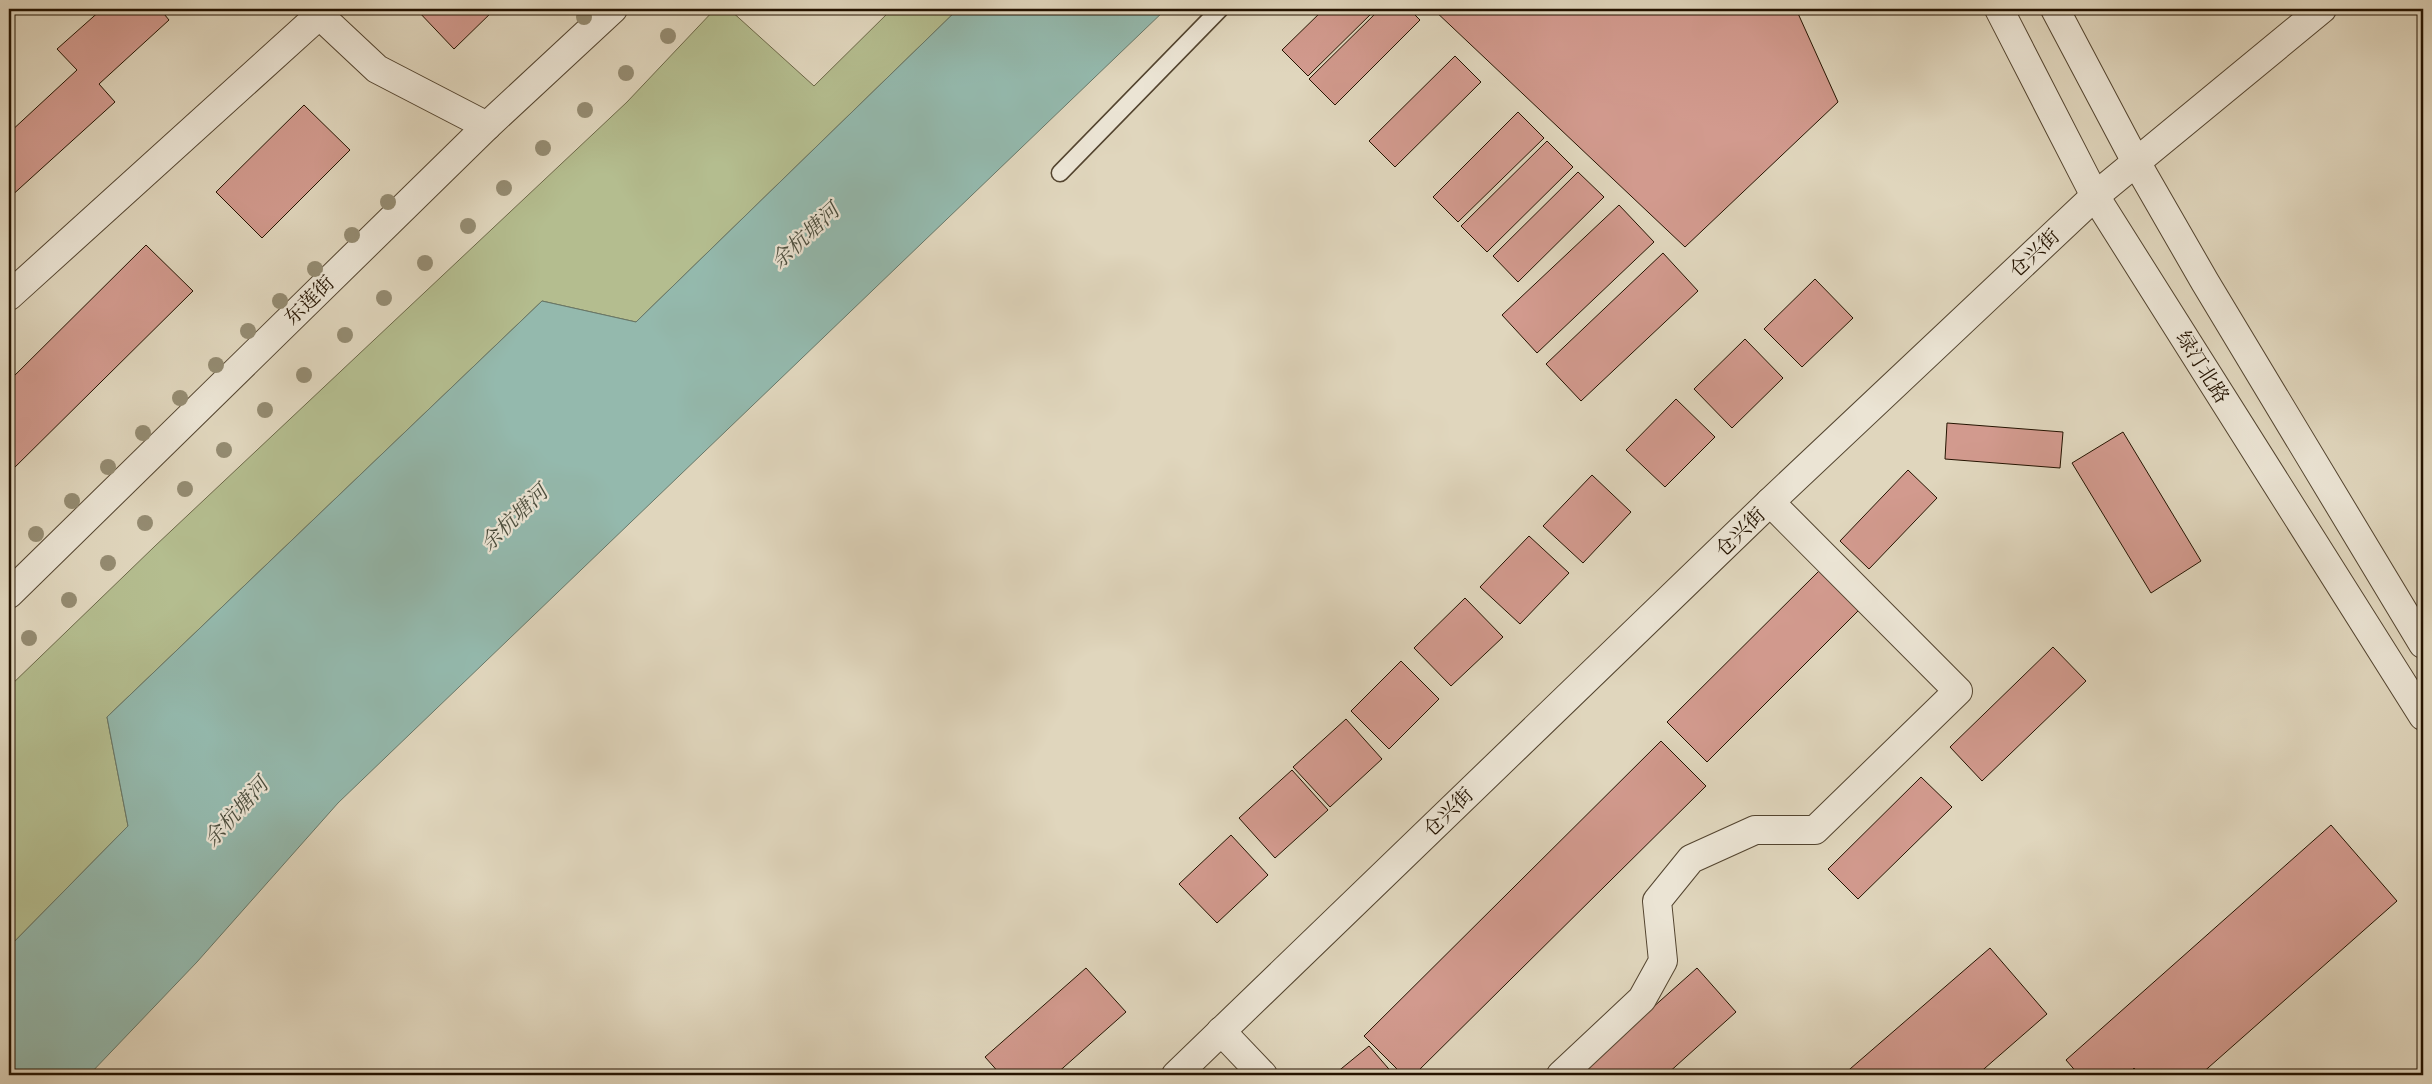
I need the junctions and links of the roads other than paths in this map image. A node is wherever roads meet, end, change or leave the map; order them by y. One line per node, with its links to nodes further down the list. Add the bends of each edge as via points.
1 (613, 9): 7 (street, 东莲街)
2 (1220, 9): 9 (lane)
3 (1999, 9): 10 (street, 绿汀北路)
4 (2055, 9): 8 (street)
5 (2322, 9): 8 (street, 仓兴街)
6 (320, 11): 7 (street, via 378,69); 11 (street)
7 (487, 126): 13 (street, 东莲街)
8 (2136, 162): 10 (street, 仓兴街); 14 (street)
9 (1060, 173)
10 (2095, 196): 12 (street, 仓兴街); 15 (street, 绿汀北路)
11 (9, 296)
12 (1770, 502): 16 (street, 仓兴街); 19 (street, via 1958,692 1815,830 1756,830 1691,859 1657,901 1663,962 1642,999)
13 (9, 594)
14 (2423, 644)
15 (2423, 716)
16 (1221, 1031): 17 (street, 仓兴街); 18 (street)
17 (1176, 1075)
18 (1263, 1075)
19 (1561, 1075)

